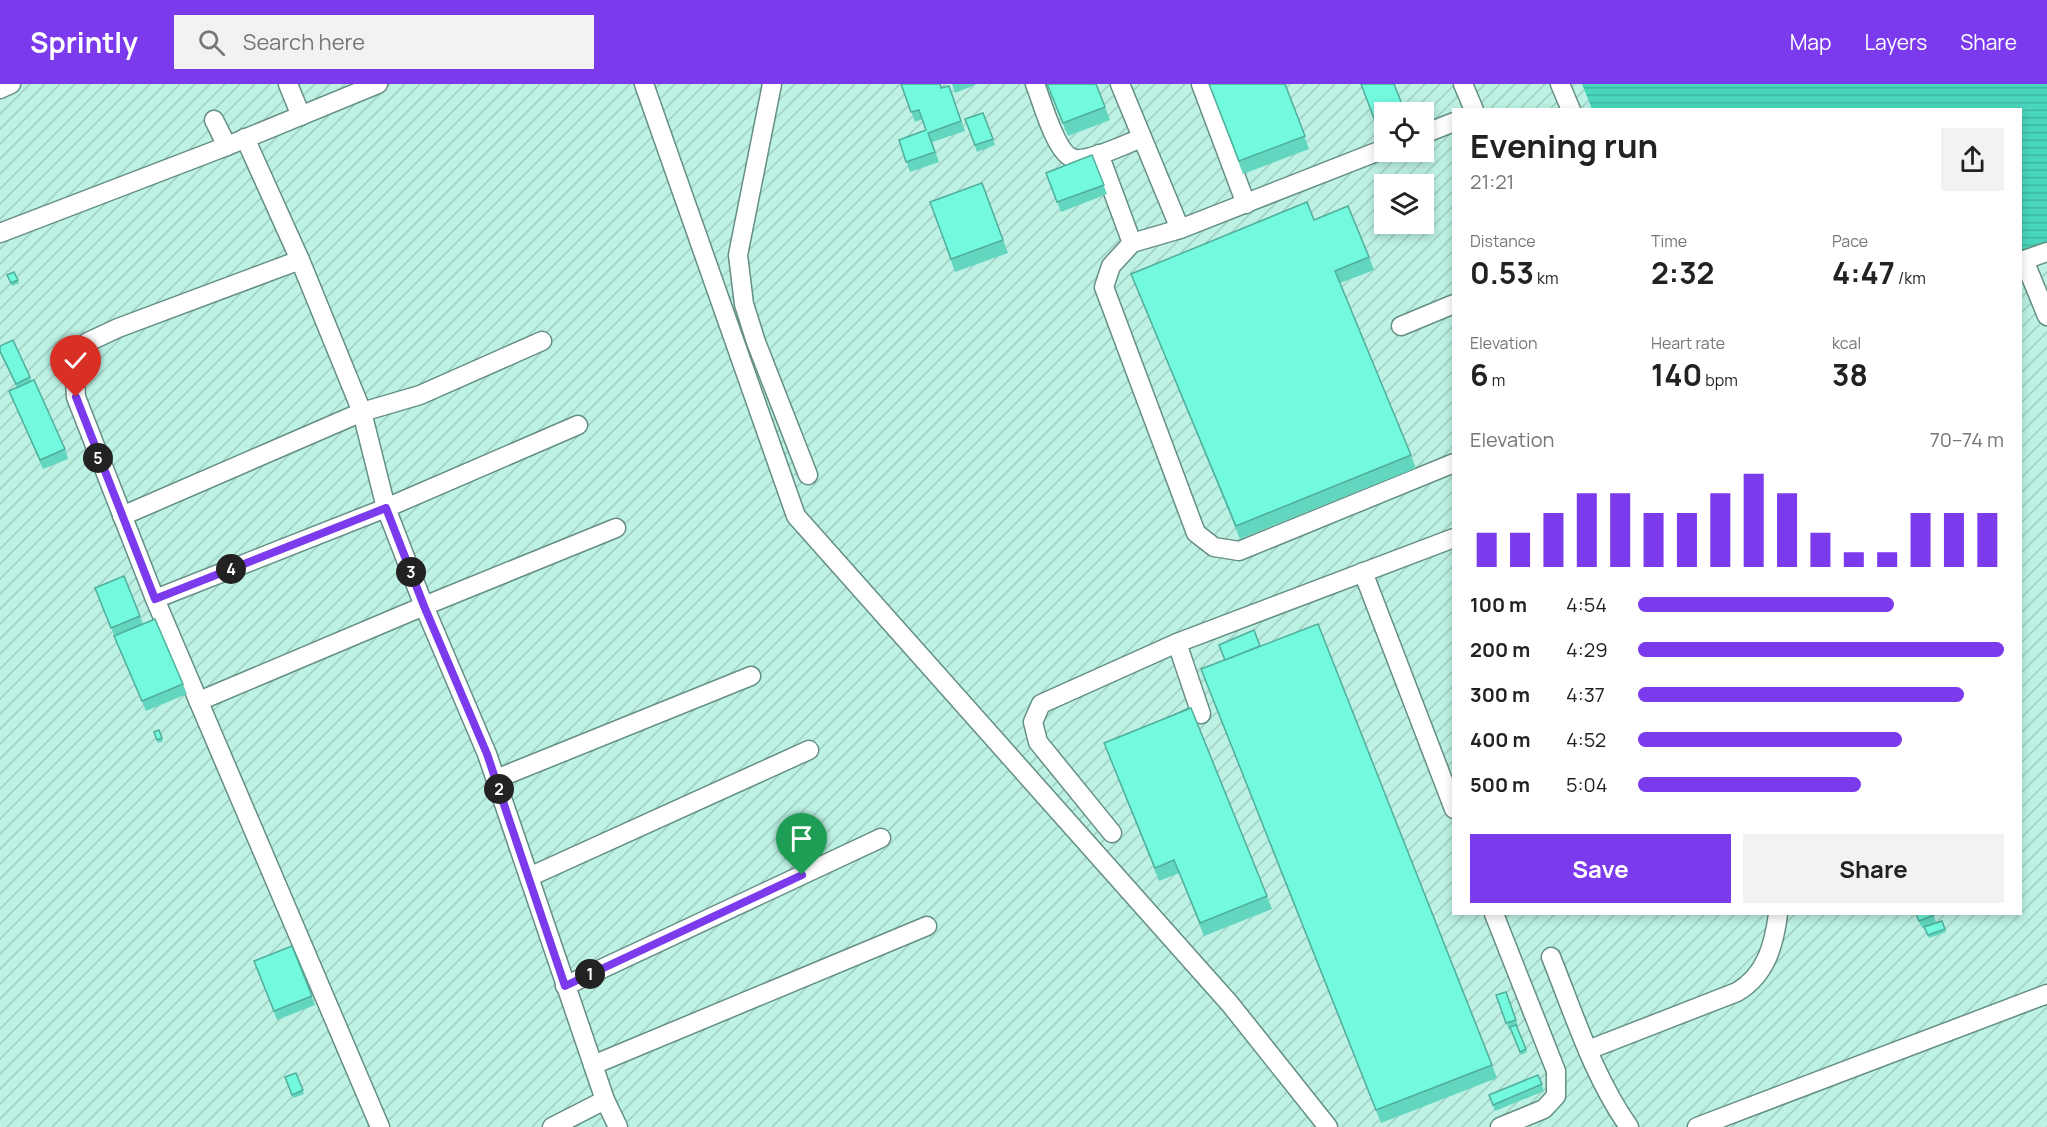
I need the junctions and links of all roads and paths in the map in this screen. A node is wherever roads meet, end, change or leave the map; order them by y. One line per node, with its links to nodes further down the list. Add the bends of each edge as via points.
1 (11, 84): 11 (street)
2 (288, 84): 14 (street)
3 (378, 84): 14 (street)
4 (644, 84): 67 (street, via 796,516 1230,1004)
5 (772, 84): 37 (street, via 738,255 744,304 756,342)
6 (1035, 84): 22 (street, via 1058,145 1066,155 1074,159)
7 (1120, 84): 19 (street)
8 (1201, 84): 23 (street)
9 (1463, 84): 12 (street)
10 (1560, 84): 13 (street)
11 (0, 88)
12 (1473, 108)
13 (1570, 108)
14 (301, 116): 18 (street)
15 (214, 120): 20 (street)
16 (1452, 123): 17 (street)
17 (1434, 130)
18 (246, 138): 20 (street); 28 (street)
19 (1142, 138): 22 (street); 24 (street)
20 (227, 146): 25 (street)
21 (1374, 153): 23 (street)
22 (1099, 154): 26 (street)
23 (1246, 204): 24 (street)
24 (1180, 229): 26 (street)
25 (0, 233)
26 (1132, 243): 36 (street, via 1111,266 1104,287 1196,533 1214,547 1239,551)
27 (2047, 252): 29 (street)
28 (300, 261): 34 (street); 39 (street, via 118,328 88,342 74,362 76,397)
29 (2022, 261): 31 (street)
30 (1452, 304): 32 (street)
31 (2047, 316)
32 (1401, 326)
33 (542, 341): 34 (street, via 420,395)
34 (362, 412): 38 (street); 39 (street)
35 (578, 425): 38 (street)
36 (1452, 464)
37 (808, 475)
38 (386, 508): 43 (street); 44 (street)
39 (122, 516): 43 (street)
40 (616, 528): 44 (street)
41 (1452, 539): 42 (street)
42 (1363, 572): 45 (street); 51 (street)
43 (155, 599): 47 (street)
44 (424, 606): 47 (street); 50 (street)
45 (1177, 643): 48 (street); 52 (street, via 1041,704 1033,722 1038,742)
46 (751, 676): 50 (street)
47 (199, 701): 64 (street)
48 (1201, 714)
49 (809, 750): 54 (street)
50 (496, 779): 54 (street)
51 (1452, 804)
52 (1112, 833)
53 (881, 838): 59 (street)
54 (529, 877): 59 (street)
55 (1494, 915): 68 (street, via 1556,1071 1556,1096 1544,1109)
56 (1778, 915): 61 (street, via 1774,940 1752,984)
57 (927, 926): 62 (street)
58 (1551, 957): 61 (street)
59 (565, 986): 62 (street)
60 (2047, 994): 70 (street)
61 (1588, 1050): 69 (street)
62 (593, 1065): 63 (street)
63 (605, 1100): 65 (street); 66 (street)
64 (380, 1127)
65 (552, 1127)
66 (618, 1127)
67 (1328, 1127)
68 (1500, 1127)
69 (1629, 1127)
70 (1697, 1127)

